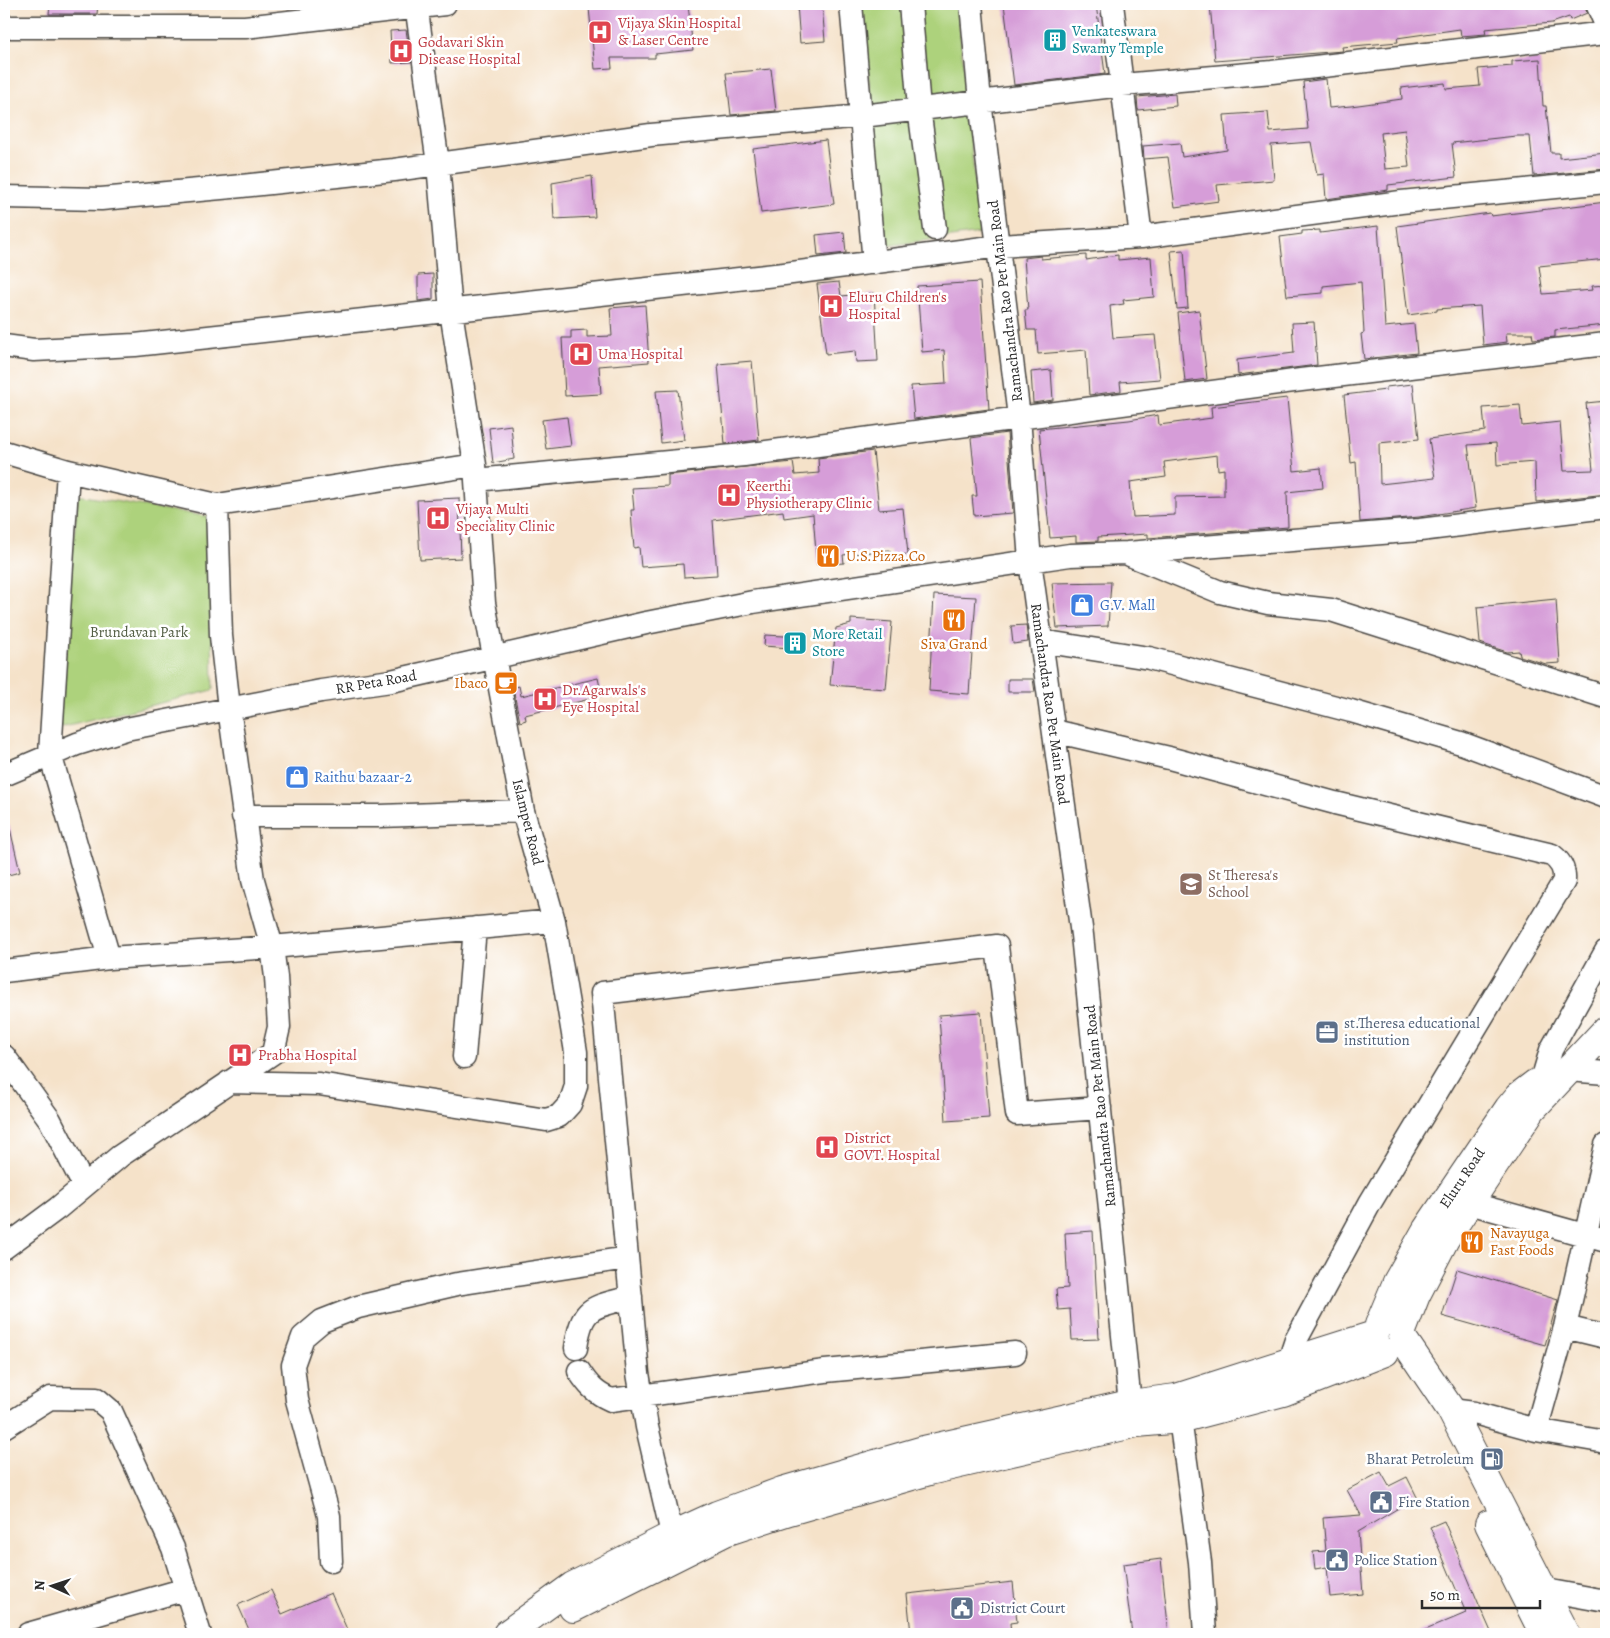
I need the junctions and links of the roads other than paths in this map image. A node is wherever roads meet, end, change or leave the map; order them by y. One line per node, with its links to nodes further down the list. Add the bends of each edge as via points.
1 (445, 4): 7 (street)
2 (851, 4): 14 (street)
3 (910, 4): 13 (street)
4 (971, 4): 12 (street, Ramachandra Rao Pet Main Road)
5 (1112, 4): 11 (street)
6 (1597, 4): 8 (street)
7 (416, 5): 9 (street, via 245,27); 15 (street, Islampet Road)
8 (1606, 25)
9 (4, 27)
10 (1606, 33): 11 (street, via 1272,72)
11 (1122, 85): 12 (street); 19 (street)
12 (980, 101): 13 (street); 20 (street, Ramachandra Rao Pet Main Road)
13 (919, 108): 14 (street); 18 (street)
14 (862, 116): 15 (street, via 651,136); 21 (street)
15 (438, 164): 17 (street, via 101,199); 22 (street, Islampet Road)
16 (1606, 182): 19 (street, via 1401,202)
17 (4, 197)
18 (935, 229)
19 (1141, 236): 20 (street)
20 (999, 246): 21 (street); 25 (street, Ramachandra Rao Pet Main Road)
21 (874, 263): 22 (street)
22 (451, 311): 24 (street, via 135,345 34,350); 28 (street, Islampet Road)
23 (1606, 344): 25 (street)
24 (4, 346)
25 (1019, 417): 28 (street, via 744,455); 32 (street, Ramachandra Rao Pet Main Road)
26 (4, 452): 27 (street)
27 (68, 471): 29 (street); 38 (street)
28 (476, 472): 29 (street); 34 (street, Islampet Road, via 484,603)
29 (217, 505): 36 (street, via 221,636)
30 (1606, 507): 31 (street, RR Peta Road, via 1420,530)
31 (1127, 553): 32 (street, RR Peta Road); 35 (street, via 1220,592 1268,603 1331,610)
32 (1030, 560): 33 (street, Ramachandra Rao Pet Main Road); 34 (street, RR Peta Road, via 753,602)
33 (1041, 641): 37 (street, Ramachandra Rao Pet Main Road); 40 (street, via 1149,658 1351,711 1461,744)
34 (494, 658): 36 (street, RR Peta Road, via 391,681); 41 (street, Islampet Road)
35 (1606, 697)
36 (229, 708): 38 (street, RR Peta Road, via 126,729); 42 (street)
37 (1054, 731): 56 (street, Ramachandra Rao Pet Main Road, via 1082,934); 69 (street, via 1552,855 1561,861 1564,881 1370,1203 1296,1340)
38 (50, 754): 39 (street, RR Peta Road); 47 (street)
39 (4, 775)
40 (1606, 797)
41 (523, 811): 42 (street); 43 (street, Islampet Road)
42 (243, 816): 45 (street, via 253,880)
43 (554, 921): 44 (street); 54 (street, Islampet Road, via 576,1052 576,1086 570,1104 560,1116 546,1120 319,1084)
44 (475, 928): 45 (street); 51 (street)
45 (272, 947): 47 (street); 54 (street, via 279,1027 273,1053)
46 (1606, 951): 52 (street, via 1551,1050)
47 (109, 958): 48 (street)
48 (4, 971)
49 (1606, 1030): 52 (main road, Eluru Road)
50 (4, 1056): 58 (street, via 50,1120)
51 (464, 1057)
52 (1563, 1069): 53 (street); 55 (main road, Eluru Road)
53 (1606, 1073)
54 (229, 1082): 58 (street, via 120,1156)
55 (1525, 1102): 59 (main road, Eluru Road); 66 (main road, Eluru Road, via 1427,1229 1397,1282)
56 (1100, 1108): 62 (street, via 1017,1114 997,946 602,993); 72 (street, Ramachandra Rao Pet Main Road)
57 (1606, 1144): 60 (street)
58 (84, 1186): 61 (street)
59 (1469, 1203): 60 (street); 66 (main road, Eluru Road)
60 (1596, 1239): 64 (street)
61 (4, 1248)
62 (627, 1258): 63 (street); 80 (street, via 457,1284 358,1306 322,1322 303,1337 293,1365 296,1400 329,1516)
63 (631, 1297): 67 (street, via 590,1309 579,1325); 71 (street)
64 (1565, 1327): 65 (street); 76 (street)
65 (1606, 1337)
66 (1389, 1339): 69 (main road); 73 (main road); 74 (main road, via 1283,1392); 82 (main road)
67 (576, 1348)
68 (1015, 1353): 71 (street)
69 (1288, 1364): 72 (main road, via 1176,1398)
70 (579, 1371): 71 (street, via 588,1386 611,1400)
71 (642, 1395): 79 (street)
72 (1130, 1404): 78 (main road)
73 (1451, 1410): 76 (street); 82 (main road)
74 (1180, 1419): 78 (main road, via 1137,1423); 88 (street, via 1200,1562)
75 (4, 1427): 81 (street, via 50,1398 97,1399 111,1411 173,1548)
76 (1536, 1430): 77 (street)
77 (1606, 1442)
78 (932, 1459): 79 (main road, via 782,1491 717,1515)
79 (674, 1545): 86 (main road, via 573,1586); 87 (main road, via 579,1603)
80 (331, 1561)
81 (186, 1589): 84 (street); 85 (street)
82 (1536, 1594): 83 (street); 89 (main road); 90 (main road)
83 (1606, 1601)
84 (28, 1634)
85 (200, 1634)
86 (507, 1634)
87 (537, 1634)
88 (1205, 1634)
89 (1544, 1634)
90 (1566, 1634)

